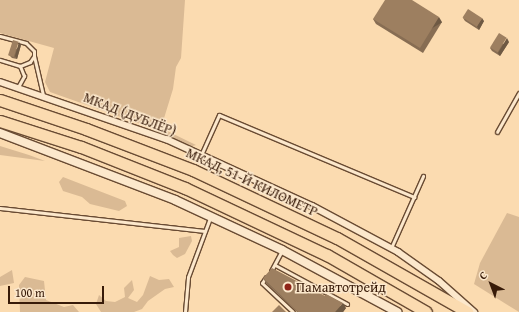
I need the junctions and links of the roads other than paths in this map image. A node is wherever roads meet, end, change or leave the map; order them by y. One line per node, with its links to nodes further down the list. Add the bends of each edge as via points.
1 (0, 36): 2 (lane, via 26,43 34,51)
2 (34, 56): 4 (lane, via 30,62); 8 (lane)
3 (0, 60): 4 (lane)
4 (20, 66): 6 (lane, via 24,76)
5 (0, 82): 6 (street, МКАД (ДУБЛЁР))
6 (18, 87): 8 (street, МКАД (ДУБЛЁР))
7 (519, 93): 11 (lane)
8 (43, 95): 13 (street, МКАД (ДУБЛЁР))
9 (0, 100): 27 (highway, МКАД, 51-Й КИЛОМЕТР, via 129,145 208,177 337,238)
10 (0, 121): 26 (highway, via 81,147 185,188 321,252)
11 (497, 132)
12 (0, 133): 17 (street)
13 (201, 155): 15 (lane, via 219,115); 19 (street, МКАД (ДУБЛЁР), via 312,206)
14 (423, 176): 15 (lane)
15 (414, 197): 19 (lane)
16 (0, 208): 18 (lane)
17 (211, 216): 18 (lane); 20 (street)
18 (205, 231): 23 (lane, via 188,278)
19 (391, 248): 28 (street, МКАД (ДУБЛЁР), via 439,281)
20 (282, 250): 21 (lane); 25 (street)
21 (275, 265): 22 (lane); 24 (lane, via 262,283)
22 (347, 304)
23 (185, 312)
24 (293, 312)
25 (397, 312)
26 (426, 312)
27 (467, 312)
28 (474, 312)

